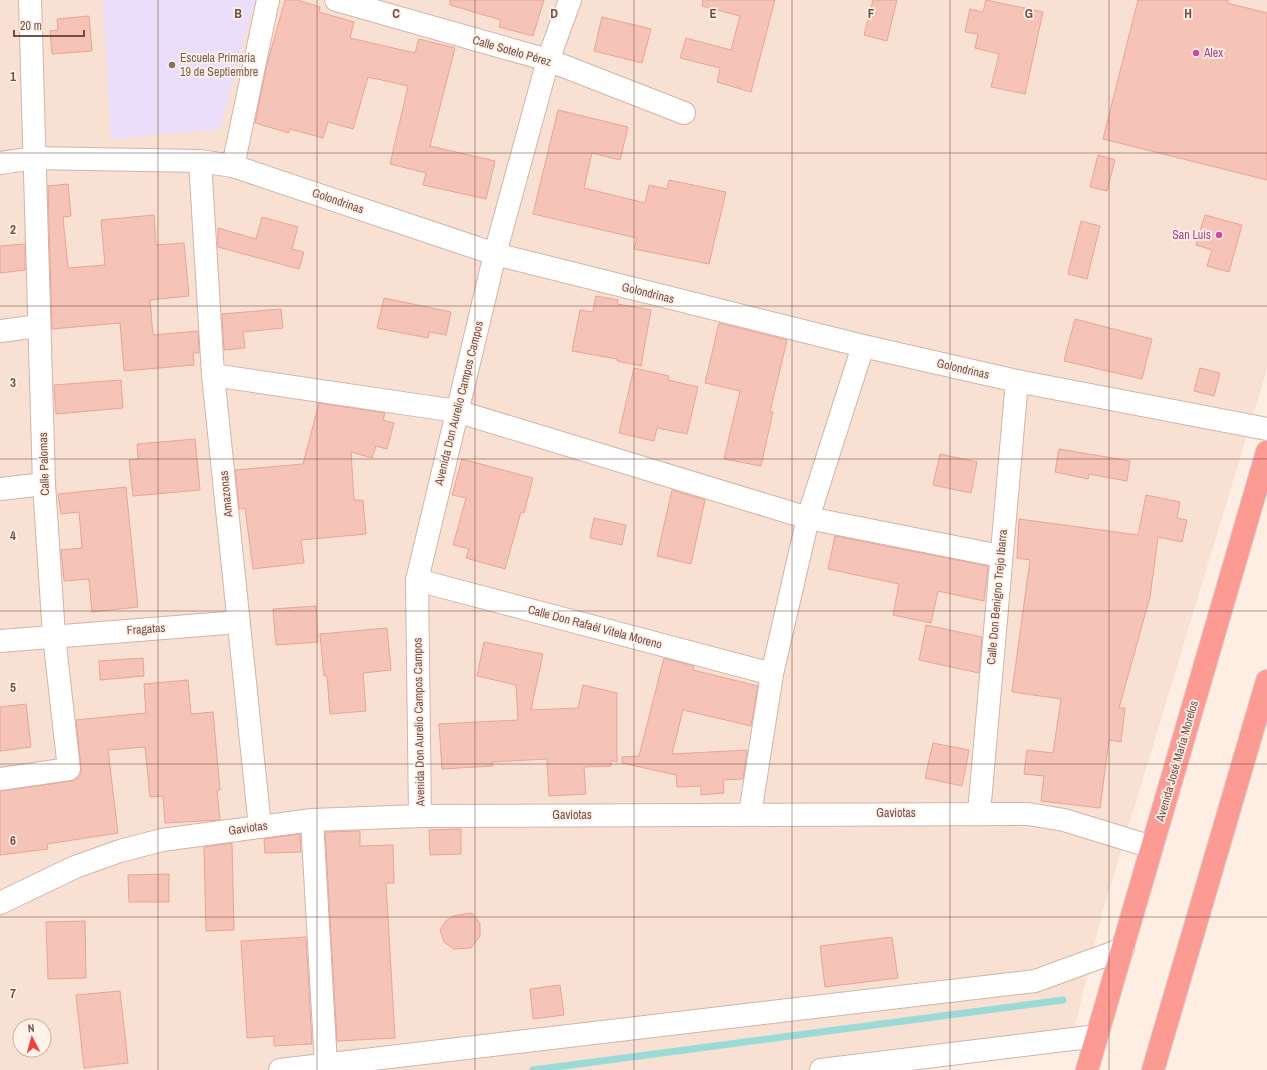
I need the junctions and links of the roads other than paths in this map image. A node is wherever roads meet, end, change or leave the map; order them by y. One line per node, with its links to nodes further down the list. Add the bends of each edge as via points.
1 (30, 0): 7 (street, Calle Palomas)
2 (268, 0): 10 (street)
3 (336, 0): 5 (street, Calle Sotelo Pérez)
4 (570, 0): 5 (street, Avenida Don Aurelio Campos Campos)
5 (548, 60): 6 (street, Calle Sotelo Pérez); 11 (street, Avenida Don Aurelio Campos Campos)
6 (684, 113)
7 (34, 158): 8 (street, Golondrinas); 9 (street, Golondrinas); 12 (street, Calle Palomas)
8 (200, 161): 10 (street, Golondrinas); 15 (street, Amazonas)
9 (0, 163)
10 (233, 166): 11 (street, Golondrinas)
11 (495, 254): 14 (street, Golondrinas); 17 (street, Avenida Don Aurelio Campos Campos)
12 (38, 326): 13 (street); 20 (street, Calle Palomas)
13 (0, 331)
14 (863, 346): 16 (street, Golondrinas); 22 (street)
15 (213, 375): 17 (street); 25 (street, Amazonas)
16 (1016, 381): 18 (street, Golondrinas); 23 (street, Calle Don Benigno Trejo Ibarra)
17 (456, 411): 22 (street); 24 (street, Avenida Don Aurelio Campos Campos)
18 (1267, 429)
19 (1267, 452): 36 (highway, Avenida José María Morelos)
20 (44, 484): 21 (street); 26 (street, Calle Palomas)
21 (0, 489)
22 (808, 518): 23 (street); 28 (street)
23 (1000, 556): 31 (street, Calle Don Benigno Trejo Ibarra)
24 (417, 580): 28 (street, Calle Don Rafaél Vitela Moreno); 33 (street, Avenida Don Aurelio Campos Campos)
25 (239, 622): 26 (street, Fragatas); 35 (street, Amazonas)
26 (54, 636): 27 (street, Fragatas); 30 (street, Calle Palomas, via 69,769)
27 (0, 641)
28 (772, 674): 32 (street)
29 (1267, 681): 44 (highway)
30 (0, 779)
31 (979, 813): 32 (street, Gaviotas); 36 (street, Gaviotas, via 1028,814 1064,820)
32 (750, 814): 33 (street, Gaviotas)
33 (420, 816): 34 (street, Gaviotas)
34 (312, 820): 35 (street, Gaviotas); 40 (street)
35 (260, 827): 37 (street, Gaviotas, via 162,840 120,851 75,867)
36 (1152, 847): 38 (highway, Avenida José María Morelos)
37 (0, 903)
38 (1123, 949): 39 (highway, Avenida José María Morelos); 40 (street, via 1035,982)
39 (1097, 1036): 42 (street); 43 (highway, Avenida José María Morelos)
40 (326, 1065): 41 (street)
41 (280, 1070)
42 (821, 1070)
43 (1087, 1070)
44 (1153, 1070)

